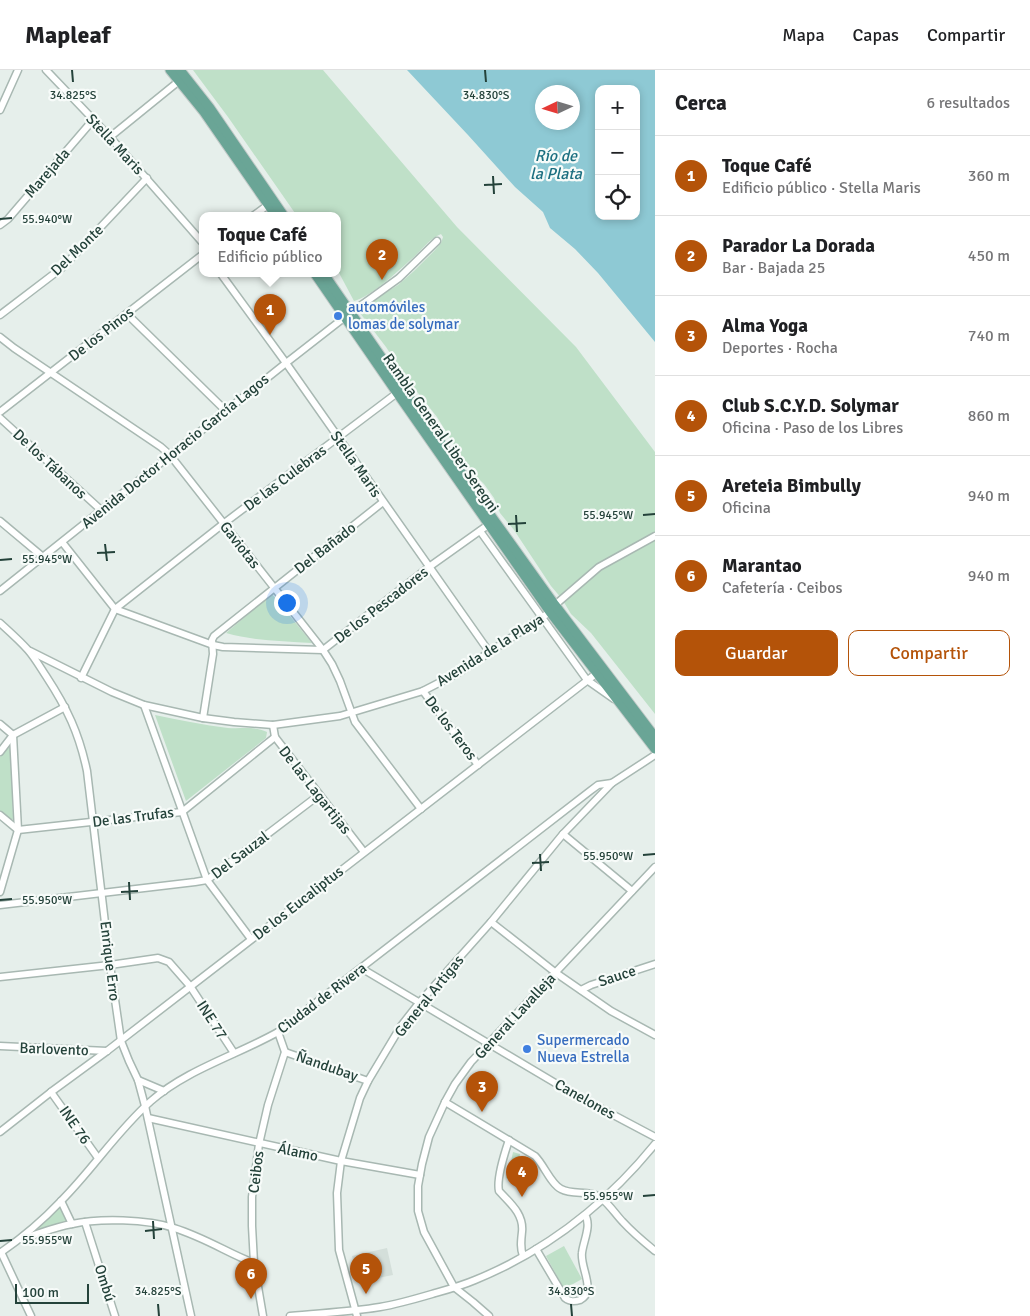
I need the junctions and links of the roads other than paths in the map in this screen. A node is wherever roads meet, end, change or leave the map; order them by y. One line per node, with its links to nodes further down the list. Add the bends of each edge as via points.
1 (18, 70): 6 (street)
2 (46, 70): 7 (street, Stella Maris)
3 (170, 70): 5 (main road)
4 (180, 70): 13 (main road)
5 (180, 81): 8 (street); 10 (main road)
6 (0, 110)
7 (93, 120): 8 (street, Stella Maris); 14 (street, Marejada)
8 (110, 137): 9 (street, Stella Maris)
9 (147, 178): 15 (street, Stella Maris); 22 (street, Del Monte, via 63,267)
10 (268, 205): 11 (street); 12 (main road)
11 (258, 212)
12 (273, 212)
13 (281, 212)
14 (0, 225)
15 (199, 239)
16 (437, 241): 23 (street, Avenida Doctor Horacio García Lagos, via 399,278)
17 (199, 258): 21 (street, De los Pinos)
18 (224, 277): 25 (street, Stella Maris)
19 (317, 277): 23 (main road, Rambla General Liber Seregni)
20 (326, 277): 23 (main road, Rambla General Liber Seregni)
21 (127, 314): 26 (street, De los Pinos); 28 (street)
22 (0, 315)
23 (348, 315): 25 (street, Avenida Doctor Horacio García Lagos); 27 (main road, Rambla General Liber Seregni); 46 (main road, Rambla General Liber Seregni, via 488,511)
24 (0, 337): 26 (street, Gaviotas)
25 (286, 363): 28 (street, Avenida Doctor Horacio García Lagos); 31 (street, Stella Maris)
26 (51, 373): 29 (street, De los Pinos); 32 (street, Gaviotas)
27 (397, 393): 31 (street, De las Culebras); 37 (main road, Rambla General Liber Seregni)
28 (226, 411): 32 (street, Avenida Doctor Horacio García Lagos)
29 (0, 412)
30 (0, 418): 34 (street, De los Tábanos)
31 (338, 438): 33 (street, Stella Maris); 36 (street, De las Culebras)
32 (170, 455): 34 (street, Avenida Doctor Horacio García Lagos); 36 (street, Gaviotas)
33 (383, 502): 42 (street, Stella Maris); 43 (street, Del Bañado)
34 (101, 510): 40 (street, Avenida Doctor Horacio García Lagos)
35 (0, 521): 41 (street)
36 (223, 524): 43 (street, Gaviotas); 45 (street, De las Culebras)
37 (488, 525): 38 (street, De los Pescadores); 46 (main road, Rambla General Liber Seregni)
38 (480, 530): 42 (street, De los Pescadores); 47 (street)
39 (655, 536): 46 (street, Avenida de la Playa, via 599,567)
40 (62, 542): 41 (street, Avenida Doctor Horacio García Lagos); 45 (street)
41 (43, 557): 44 (street, Avenida Doctor Horacio García Lagos)
42 (430, 567): 50 (street, De los Pescadores); 52 (street, Stella Maris)
43 (274, 588): 49 (street, Del Bañado, via 214,636); 50 (street, Gaviotas)
44 (0, 591)
45 (115, 609): 49 (street, De los Pescadores); 54 (street, De las Culebras)
46 (552, 609): 47 (street, Avenida de la Playa); 53 (main road, Rambla General Liber Seregni); 66 (main road, Rambla General Liber Seregni)
47 (542, 618): 52 (street, Avenida de la Playa); 55 (street)
48 (0, 623): 51 (street, Enrique Erro)
49 (213, 645): 50 (street, De los Pescadores); 61 (street, Del Bañado)
50 (323, 650): 60 (street, Gaviotas, via 340,681)
51 (29, 651): 54 (street, Avenida de la Playa); 59 (street, Enrique Erro)
52 (490, 653): 56 (street, Avenida de la Playa)
53 (597, 673): 55 (street, De los Eucaliptus); 57 (main road, Rambla General Liber Seregni)
54 (80, 678): 58 (street, Avenida de la Playa)
55 (587, 680): 57 (street); 70 (street, De los Eucaliptus)
56 (423, 692): 60 (street, Avenida de la Playa); 70 (street, De los Teros)
57 (620, 703): 67 (main road, Rambla General Liber Seregni)
58 (144, 705): 61 (street, Avenida de la Playa); 74 (street)
59 (65, 706): 64 (street); 76 (street, Enrique Erro, via 82,748)
60 (351, 713): 63 (street, Avenida de la Playa); 73 (street, Gaviotas)
61 (203, 718): 63 (street, Avenida de la Playa)
62 (0, 724): 64 (street)
63 (274, 725): 65 (street, De las Lagartijas)
64 (13, 735): 68 (street); 77 (street)
65 (275, 737): 72 (street, De las Lagartijas); 74 (street, De las Trufas)
66 (655, 737)
67 (655, 749)
68 (0, 752)
69 (655, 755): 71 (street, Ciudad de Rivera)
70 (478, 765): 73 (street, De los Eucaliptus)
71 (612, 783): 78 (street, General Artigas); 90 (street, Ciudad de Rivera, via 598,785)
72 (319, 795): 79 (street, De las Lagartijas); 81 (street, Del Sauzal)
73 (421, 809): 79 (street, De los Eucaliptus)
74 (182, 812): 76 (street, De las Trufas); 81 (street)
75 (0, 815): 77 (street)
76 (93, 822): 77 (street, De las Trufas); 84 (street, Enrique Erro)
77 (18, 830): 83 (street)
78 (563, 834): 82 (street); 86 (street, General Artigas)
79 (364, 852): 87 (street, De los Eucaliptus)
80 (655, 867): 82 (street, General Lavalleja)
81 (207, 880): 84 (street, Del Sauzal); 87 (street)
82 (632, 890): 91 (street, General Lavalleja)
83 (0, 892)
84 (101, 894): 85 (street, Del Sauzal); 89 (street, Enrique Erro)
85 (0, 905)
86 (491, 922): 91 (street); 95 (street, General Artigas)
87 (251, 939): 93 (street, De los Eucaliptus)
88 (655, 964): 94 (street, Sauce)
89 (110, 965): 92 (street); 93 (street, INE 77, via 162,959 169,962); 98 (street, Enrique Erro)
90 (361, 968): 95 (street, Canelones); 96 (street, Ciudad de Rivera)
91 (556, 973): 94 (street); 99 (street, General Lavalleja)
92 (0, 977)
93 (190, 986): 98 (street, De los Eucaliptus); 103 (street, INE 77)
94 (581, 990): 97 (street, via 610,1011)
95 (419, 1003): 99 (street, Canelones); 105 (street, General Artigas)
96 (278, 1032): 102 (street); 103 (street, Ciudad de Rivera)
97 (655, 1035)
98 (120, 1041): 101 (street, De los Eucaliptus); 104 (street, Enrique Erro)
99 (489, 1044): 108 (street, General Lavalleja, via 471,1062); 112 (street, Canelones)
100 (0, 1046): 101 (street, Barlovento)
101 (107, 1051): 107 (street, De los Eucaliptus)
102 (285, 1052): 105 (street, Ñandubay); 114 (street, Ceibos)
103 (234, 1054): 106 (street, Ciudad de Rivera)
104 (138, 1080): 106 (street); 109 (street, Enrique Erro)
105 (368, 1081): 117 (street, General Artigas)
106 (164, 1091): 109 (street, Ciudad de Rivera)
107 (51, 1092): 111 (street, De los Eucaliptus); 116 (street, INE 76)
108 (445, 1102): 113 (street); 118 (street, General Lavalleja, via 429,1137)
109 (145, 1106): 110 (street, Enrique Erro); 116 (street, Ciudad de Rivera)
110 (148, 1118): 114 (street, Álamo); 124 (street, Enrique Erro)
111 (0, 1132)
112 (655, 1138)
113 (509, 1140): 119 (street, via 542,1162 558,1188); 129 (street, via 498,1188 520,1215)
114 (259, 1144): 117 (street, Álamo); 130 (street, Ceibos, via 252,1197)
115 (655, 1144): 119 (street)
116 (98, 1158): 120 (street, Ciudad de Rivera)
117 (341, 1161): 118 (street, Álamo); 132 (street, General Artigas, via 337,1193 339,1250)
118 (420, 1175): 131 (street, General Lavalleja, via 418,1211 424,1232)
119 (603, 1199): 121 (street); 127 (street)
120 (61, 1201): 123 (street); 125 (street, Ciudad de Rivera)
121 (585, 1215): 126 (street); 126 (street, via 588,1224 581,1259 588,1289 586,1296 572,1302 565,1298)
122 (84, 1222): 123 (street); 124 (street, via 124,1221); 134 (street, Ombú)
123 (72, 1224): 125 (street)
124 (173, 1228): 130 (street); 135 (street, Enrique Erro)
125 (18, 1240): 128 (street, Ciudad de Rivera)
126 (536, 1249): 129 (street)
127 (655, 1251)
128 (1, 1252): 133 (street)
129 (523, 1256): 131 (street)
130 (254, 1263): 136 (street, Ceibos)
131 (454, 1288): 132 (street); 138 (street, General Lavalleja)
132 (356, 1313): 137 (street)
133 (31, 1316)
134 (115, 1316)
135 (191, 1316)
136 (263, 1316)
137 (290, 1316)
138 (489, 1316)

